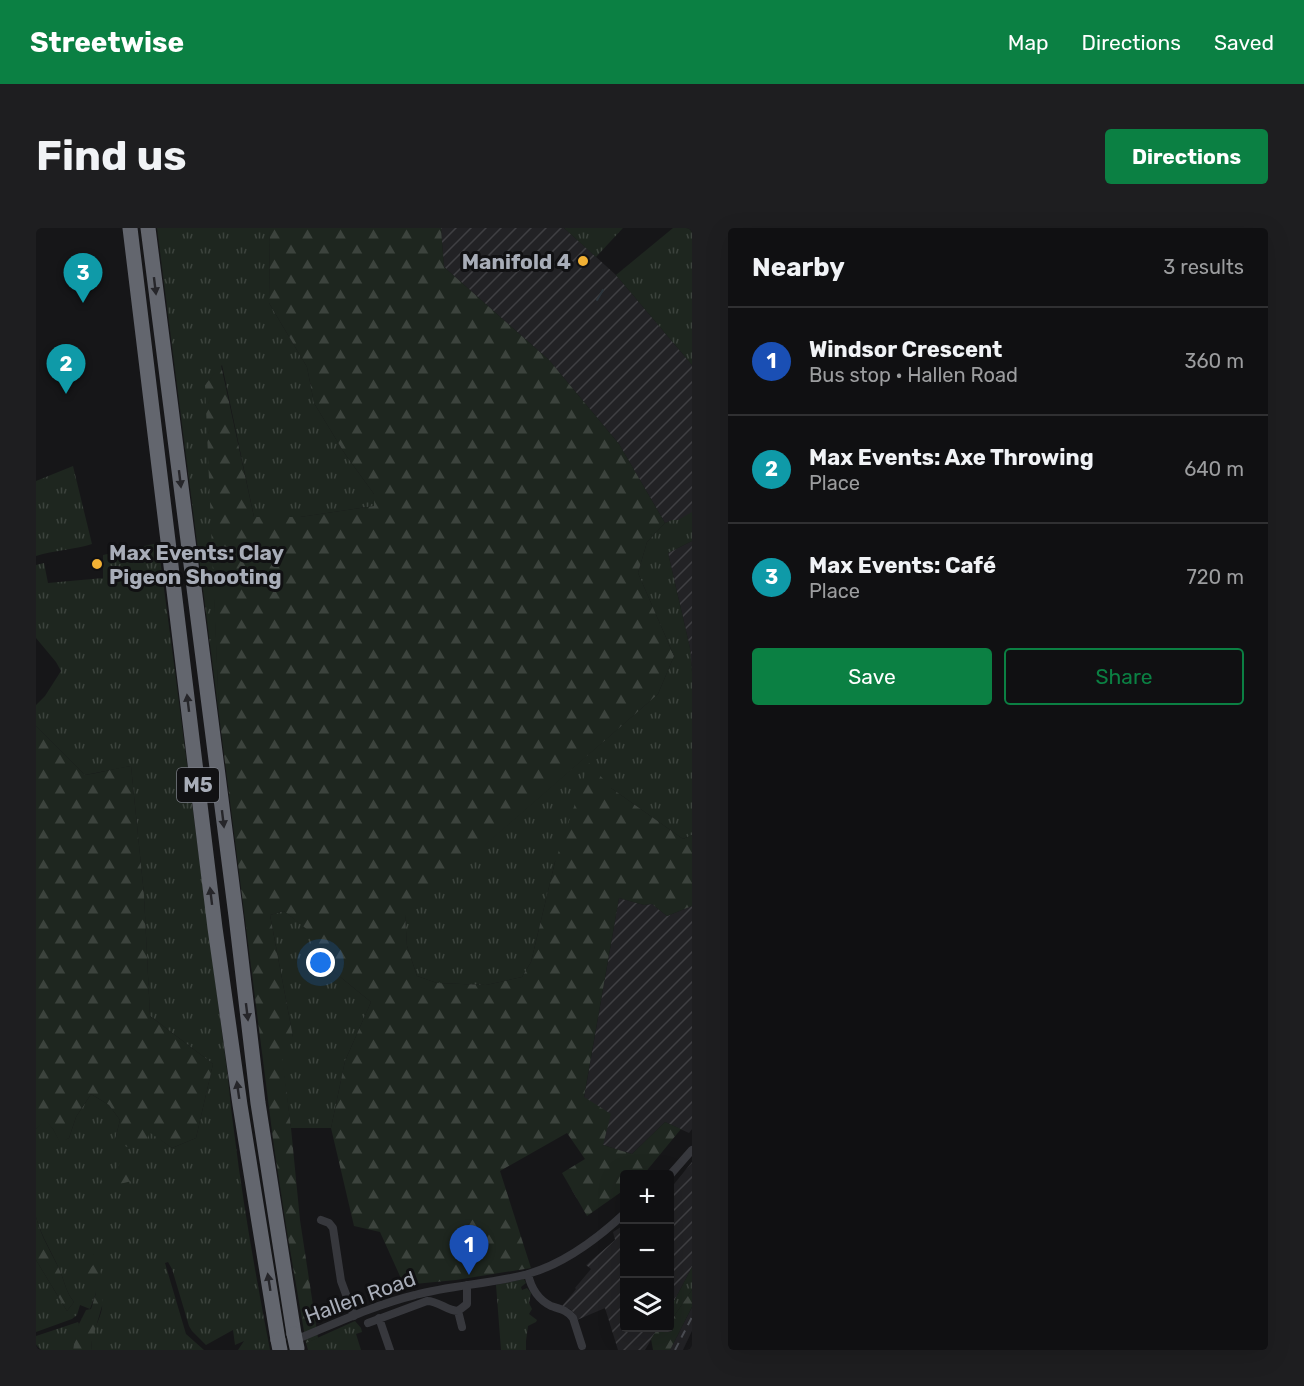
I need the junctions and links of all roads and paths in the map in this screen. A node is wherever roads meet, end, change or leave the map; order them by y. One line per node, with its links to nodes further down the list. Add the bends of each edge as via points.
1 (130, 228): 16 (highway, M5, one-way to 1, via 215,928)
2 (148, 228): 14 (highway, M5, one-way to 14, via 258,1103)
3 (692, 1150): 4 (street)
4 (674, 1170)
5 (620, 1217): 7 (street, Hallen Road, via 588,1243)
6 (321, 1220): 10 (street, via 333,1228 341,1281)
7 (528, 1274): 8 (street, Hallen Road); 15 (street, via 537,1295 571,1314)
8 (467, 1285): 9 (street, via 467,1304); 10 (street, Hallen Road, via 400,1299)
9 (458, 1311): 11 (street, via 427,1301); 13 (street)
10 (354, 1316): 16 (street, Hallen Road)
11 (379, 1318): 12 (street); 17 (street)
12 (368, 1323)
13 (463, 1329)
14 (296, 1344)
15 (582, 1346)
16 (276, 1347)
17 (390, 1350)

